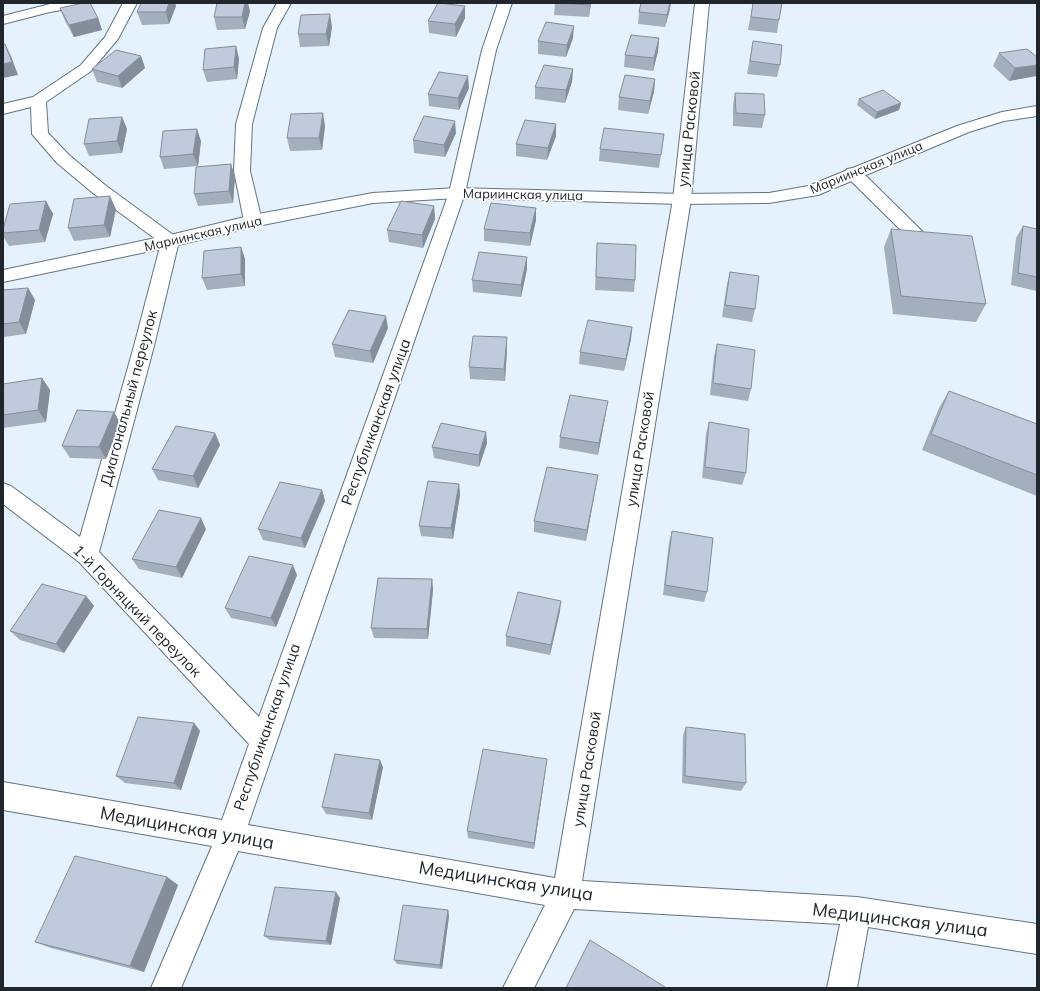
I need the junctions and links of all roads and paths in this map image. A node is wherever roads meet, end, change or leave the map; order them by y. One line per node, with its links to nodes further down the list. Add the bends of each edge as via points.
1 (79, 3): 6 (street)
2 (130, 3): 7 (street, via 111,39 86,68)
3 (284, 3): 13 (street, via 270,28 244,124 242,171)
4 (505, 3): 11 (street, Республиканская улица, via 489,50)
5 (702, 3): 12 (street, улица Расковой)
6 (3, 20)
7 (38, 100): 8 (street); 14 (street, via 40,134 99,190)
8 (3, 109)
9 (1037, 111): 10 (street, Мариинская улица, via 1002,117 963,129)
10 (853, 173): 12 (street, Мариинская улица, via 812,191 769,198); 15 (street)
11 (457, 193): 12 (street, Мариинская улица); 13 (street, Мариинская улица, via 373,198); 19 (street, Республиканская улица)
12 (682, 198): 22 (street, улица Расковой)
13 (253, 221): 14 (street, Мариинская улица)
14 (170, 241): 16 (street, Мариинская улица); 18 (street, Диагональный переулок)
15 (926, 245)
16 (3, 276)
17 (3, 492): 18 (street, 1-й Горняцкий переулок)
18 (87, 555): 19 (street, 1-й Горняцкий переулок)
19 (262, 740): 21 (street, Республиканская улица)
20 (3, 796): 21 (street, Медицинская улица)
21 (230, 836): 22 (street, Медицинская улица); 25 (street, Республиканская улица)
22 (566, 894): 23 (street, Медицинская улица); 26 (street, улица Расковой)
23 (857, 911): 24 (street, Медицинская улица); 27 (street)
24 (1037, 939)
25 (166, 988)
26 (518, 988)
27 (842, 988)

